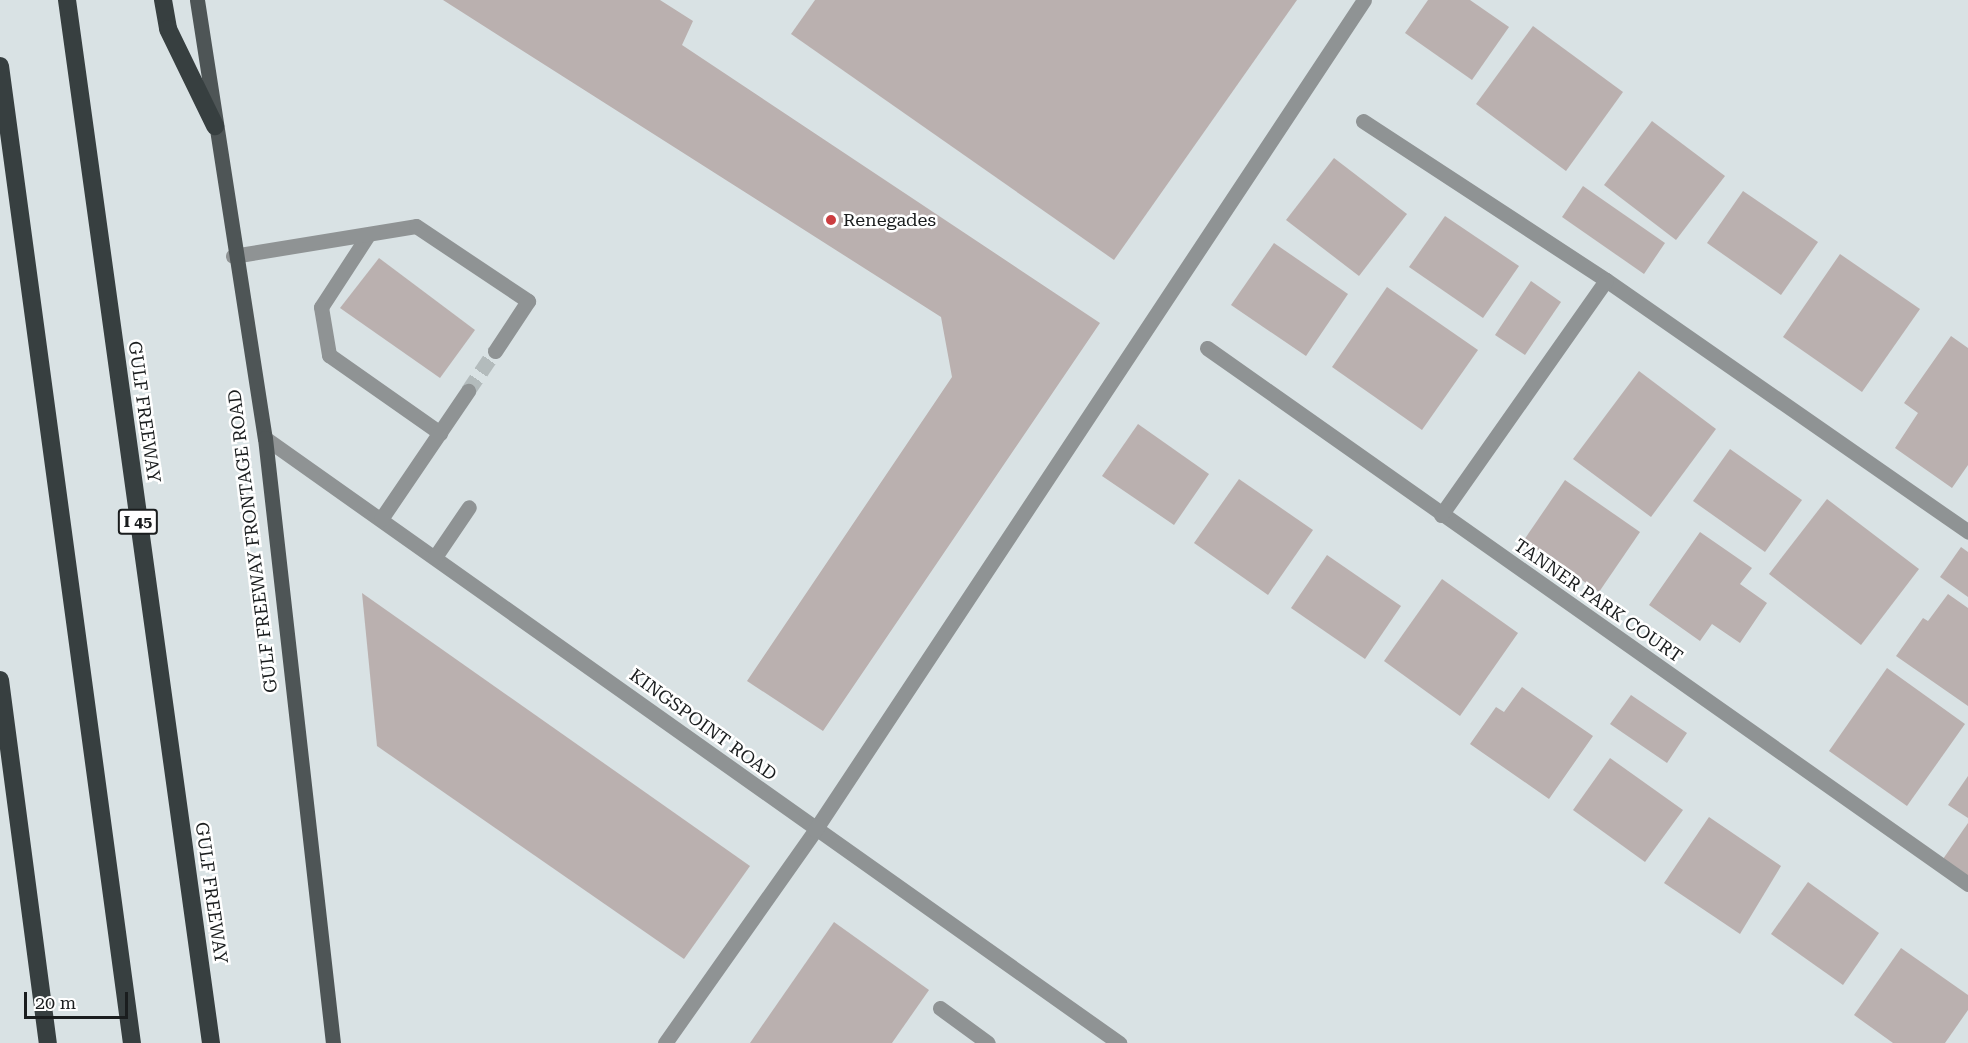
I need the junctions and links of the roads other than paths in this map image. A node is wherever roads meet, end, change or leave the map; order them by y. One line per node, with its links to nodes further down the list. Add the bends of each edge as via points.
1 (67, 0): 27 (highway, GULF FREEWAY / I 45)
2 (163, 0): 7 (highway, via 168,29)
3 (197, 0): 7 (main road, GULF FREEWAY FRONTAGE ROAD)
4 (1364, 0): 22 (street)
5 (0, 66): 26 (highway)
6 (1363, 121): 10 (street)
7 (215, 126): 9 (main road, GULF FREEWAY FRONTAGE ROAD)
8 (368, 235): 9 (street); 12 (street, via 416,226 528,301); 14 (street, via 321,307 329,355)
9 (233, 256): 15 (main road, GULF FREEWAY FRONTAGE ROAD)
10 (1606, 280): 17 (street); 19 (street)
11 (1206, 348): 17 (street, TANNER PARK COURT)
12 (495, 351)
13 (468, 391): 14 (street)
14 (440, 433): 18 (street)
15 (265, 438): 18 (street, KINGSPOINT ROAD); 28 (main road, GULF FREEWAY FRONTAGE ROAD)
16 (469, 507): 20 (street)
17 (1441, 515): 23 (street, TANNER PARK COURT)
18 (381, 519): 20 (street, KINGSPOINT ROAD)
19 (1968, 532)
20 (435, 557): 22 (street, KINGSPOINT ROAD)
21 (0, 680): 25 (highway)
22 (815, 830): 29 (street); 31 (street, KINGSPOINT ROAD)
23 (1968, 884)
24 (940, 1008): 30 (street)
25 (48, 1043)
26 (132, 1043)
27 (211, 1043)
28 (333, 1043)
29 (665, 1043)
30 (988, 1043)
31 (1119, 1043)

